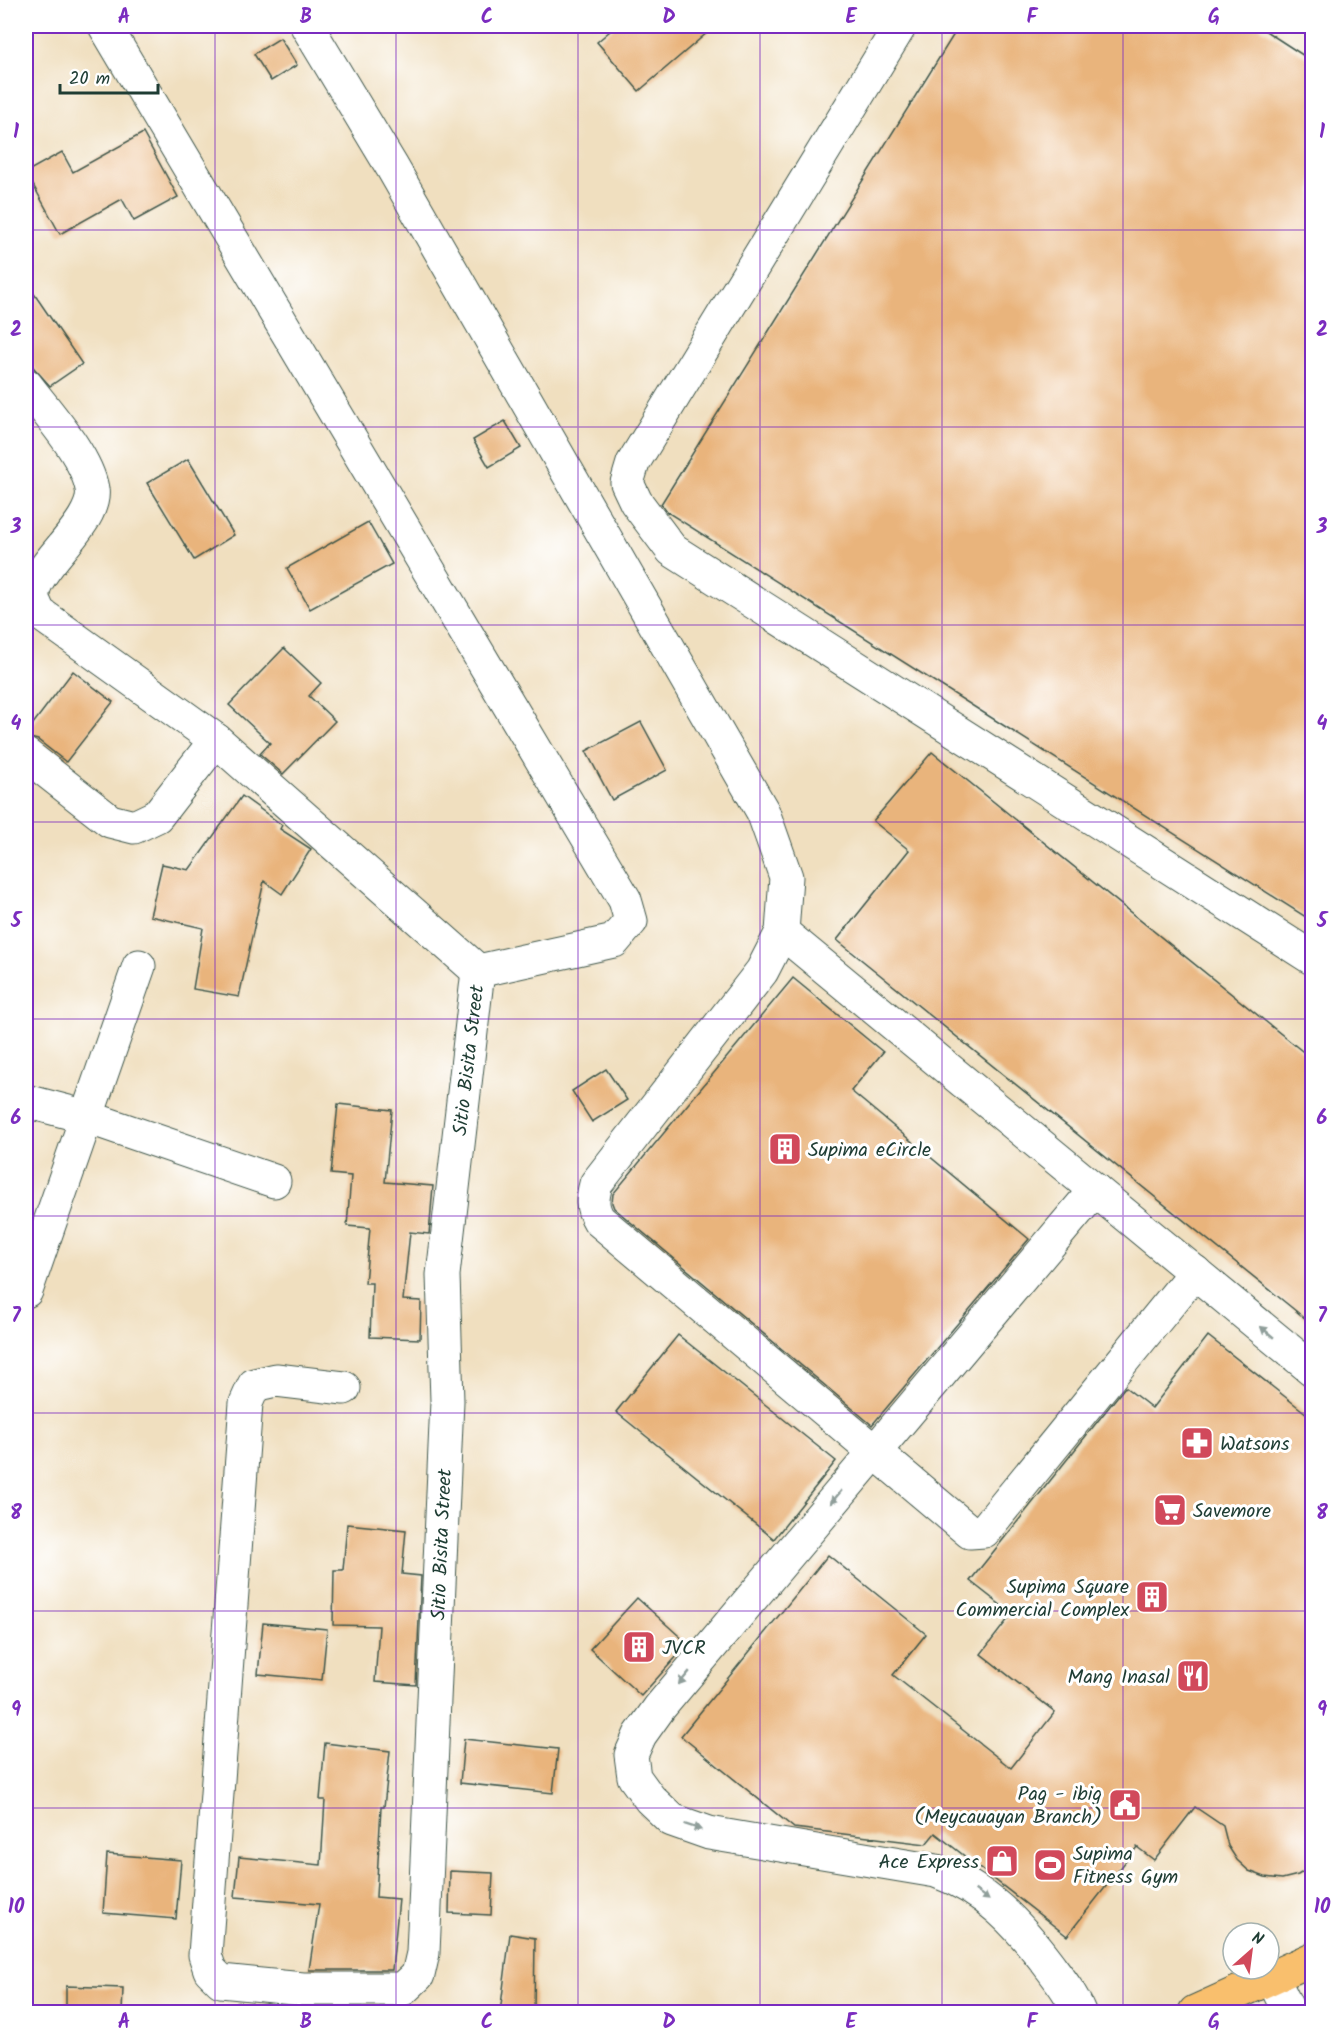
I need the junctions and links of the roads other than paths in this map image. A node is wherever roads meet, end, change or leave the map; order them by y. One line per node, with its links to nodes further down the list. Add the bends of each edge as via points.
1 (105, 26): 10 (street, via 625,900 631,921 614,941)
2 (307, 26): 7 (street, via 763,812 786,877)
3 (900, 26): 8 (street, via 633,463 627,483 636,502 672,550)
4 (26, 385): 5 (street, via 85,465 93,492 88,512 38,579 33,595 39,613)
5 (216, 740): 6 (street, via 157,816 134,827 110,821); 10 (street)
6 (26, 755)
7 (782, 932): 14 (street); 19 (street, via 762,970 596,1184 592,1209 599,1220)
8 (1312, 958)
9 (139, 966): 12 (street)
10 (478, 971): 24 (street, Sitio Bisita Street, via 442,1275 447,1401 423,1953 418,1975 403,1989)
11 (26, 1101): 12 (street)
12 (87, 1117): 13 (street); 16 (street)
13 (274, 1181)
14 (1095, 1190): 15 (street); 19 (street)
15 (1195, 1272): 17 (street, one-way to 15); 19 (street, via 984,1531 970,1532)
16 (26, 1291)
17 (1312, 1369)
18 (344, 1389): 24 (street, Sitio Bisita Street, via 276,1380 254,1385 246,1403 205,1955 210,1970 221,1981)
19 (874, 1453): 25 (street, one-way to 25, via 660,1707 640,1735 632,1755 634,1777 672,1820 709,1833 936,1871 959,1880 986,1897 1027,1936)
20 (1312, 1959): 21 (main road)
21 (1281, 1973)
22 (1263, 1981): 26 (main road)
23 (1274, 1981): 27 (street)
24 (304, 2001)
25 (1076, 2005)
26 (1195, 2013)
27 (1289, 2013)

